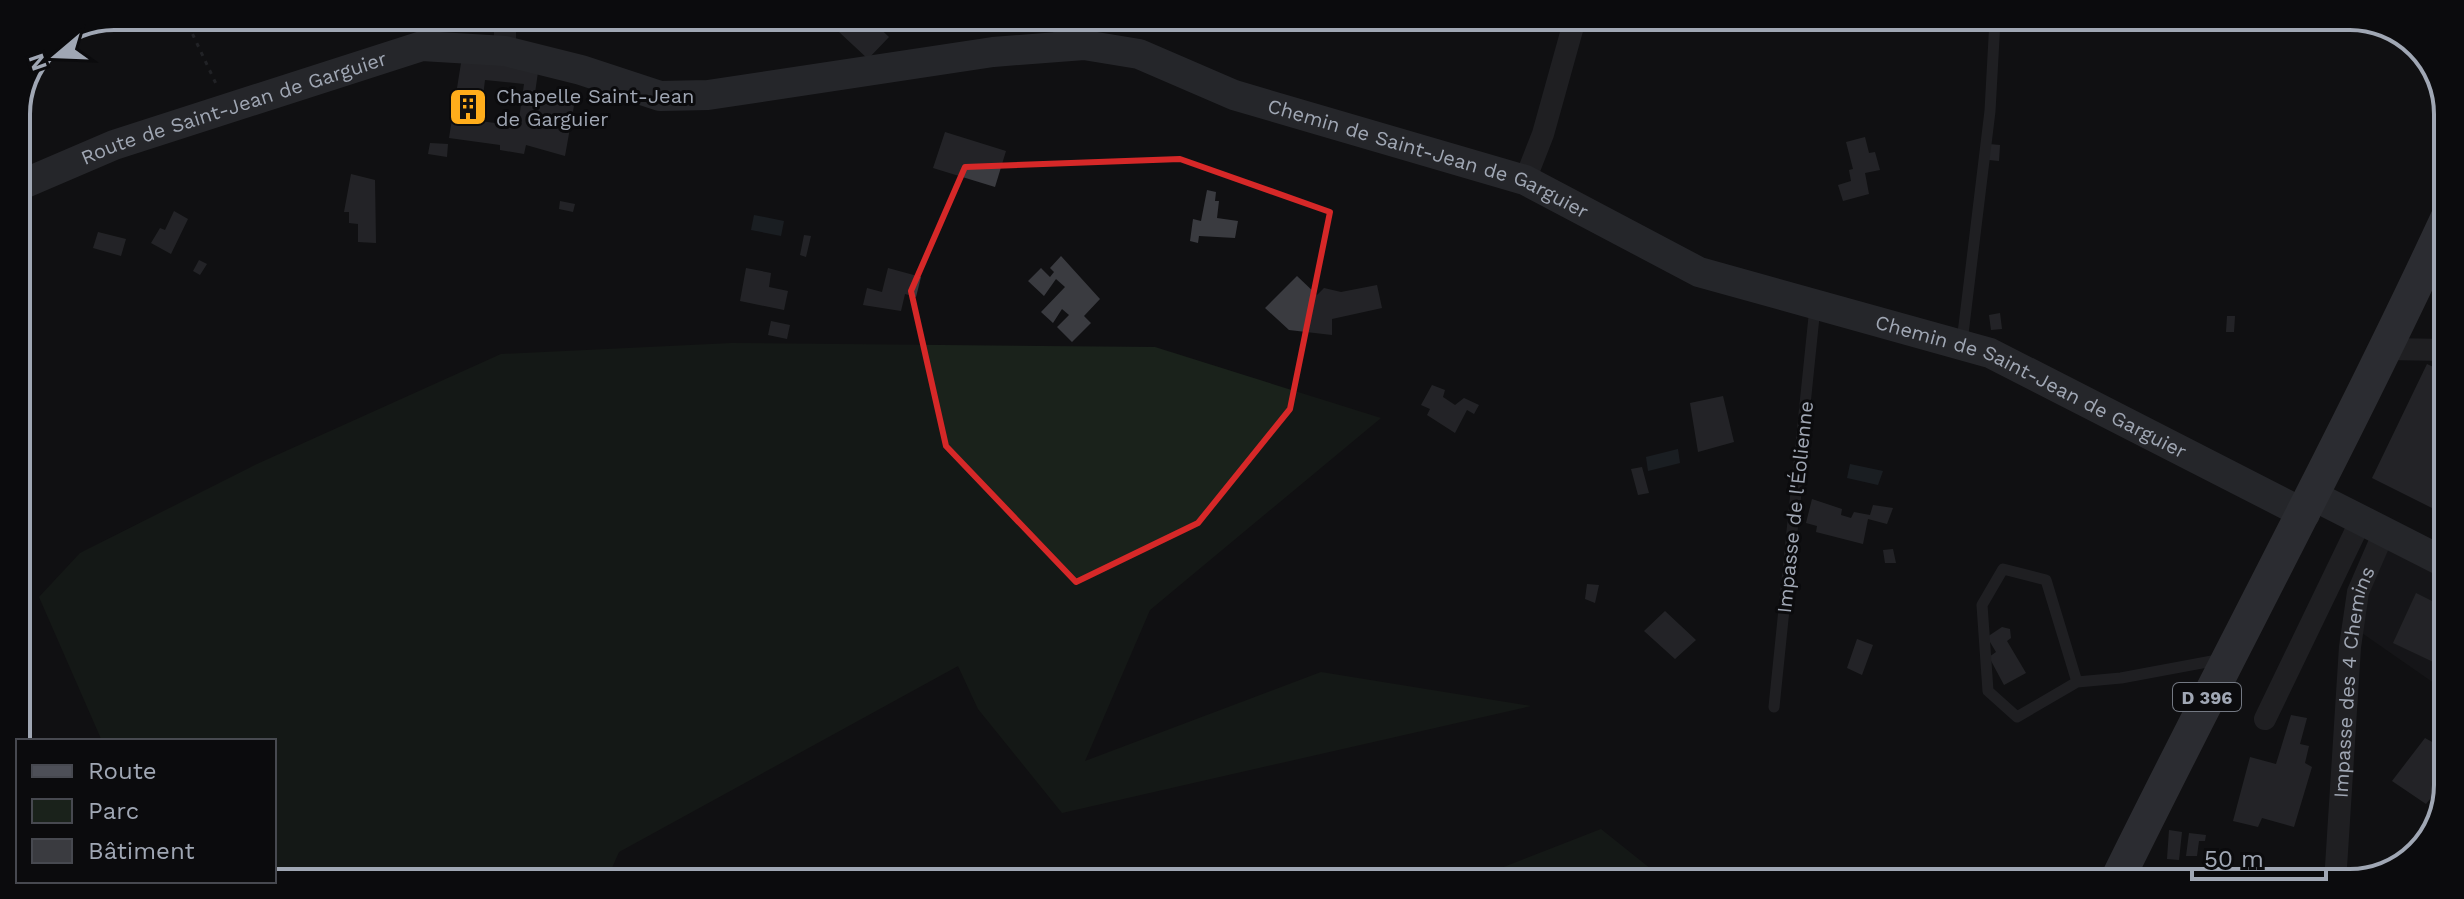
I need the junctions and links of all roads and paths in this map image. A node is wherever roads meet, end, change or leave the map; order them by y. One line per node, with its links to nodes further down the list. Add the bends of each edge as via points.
1 (191, 30): 8 (path)
2 (505, 30): 7 (street)
3 (1059, 30): 6 (lane)
4 (1572, 30): 9 (street)
5 (1994, 30): 13 (lane)
6 (1078, 45): 7 (street, Chemin de Saint-Jean de Garguier, via 993,52 708,95 660,96); 9 (street, Chemin de Saint-Jean de Garguier, via 1139,54 1234,95)
7 (505, 51): 8 (street, Route de Saint-Jean de Garguier, via 422,46)
8 (227, 107): 10 (street, Route de Saint-Jean de Garguier, via 114,145)
9 (1525, 180): 12 (street, Chemin de Saint-Jean de Garguier, via 1699,272)
10 (30, 181)
11 (2434, 247): 14 (main road, D 396)
12 (1815, 307): 13 (street, Chemin de Saint-Jean de Garguier); 21 (lane, Impasse de l'Éolienne)
13 (1962, 345): 16 (street, Chemin de Saint-Jean de Garguier, via 1990,353)
14 (2387, 349): 15 (street); 16 (main road, D 396)
15 (2434, 350)
16 (2310, 505): 17 (street, Chemin de Saint-Jean de Garguier); 19 (main road, D 396)
17 (2372, 526): 18 (street, Chemin de Saint-Jean de Garguier); 22 (street); 24 (street, Impasse des 4 Chemins, via 2350,647)
18 (2434, 557)
19 (2226, 658): 20 (lane); 23 (main road, D 396)
20 (2077, 682): 20 (lane, via 2017,717 1988,691 1982,605 2003,569 2046,580)
21 (1774, 707)
22 (2265, 719)
23 (2122, 869)
24 (2336, 869)

